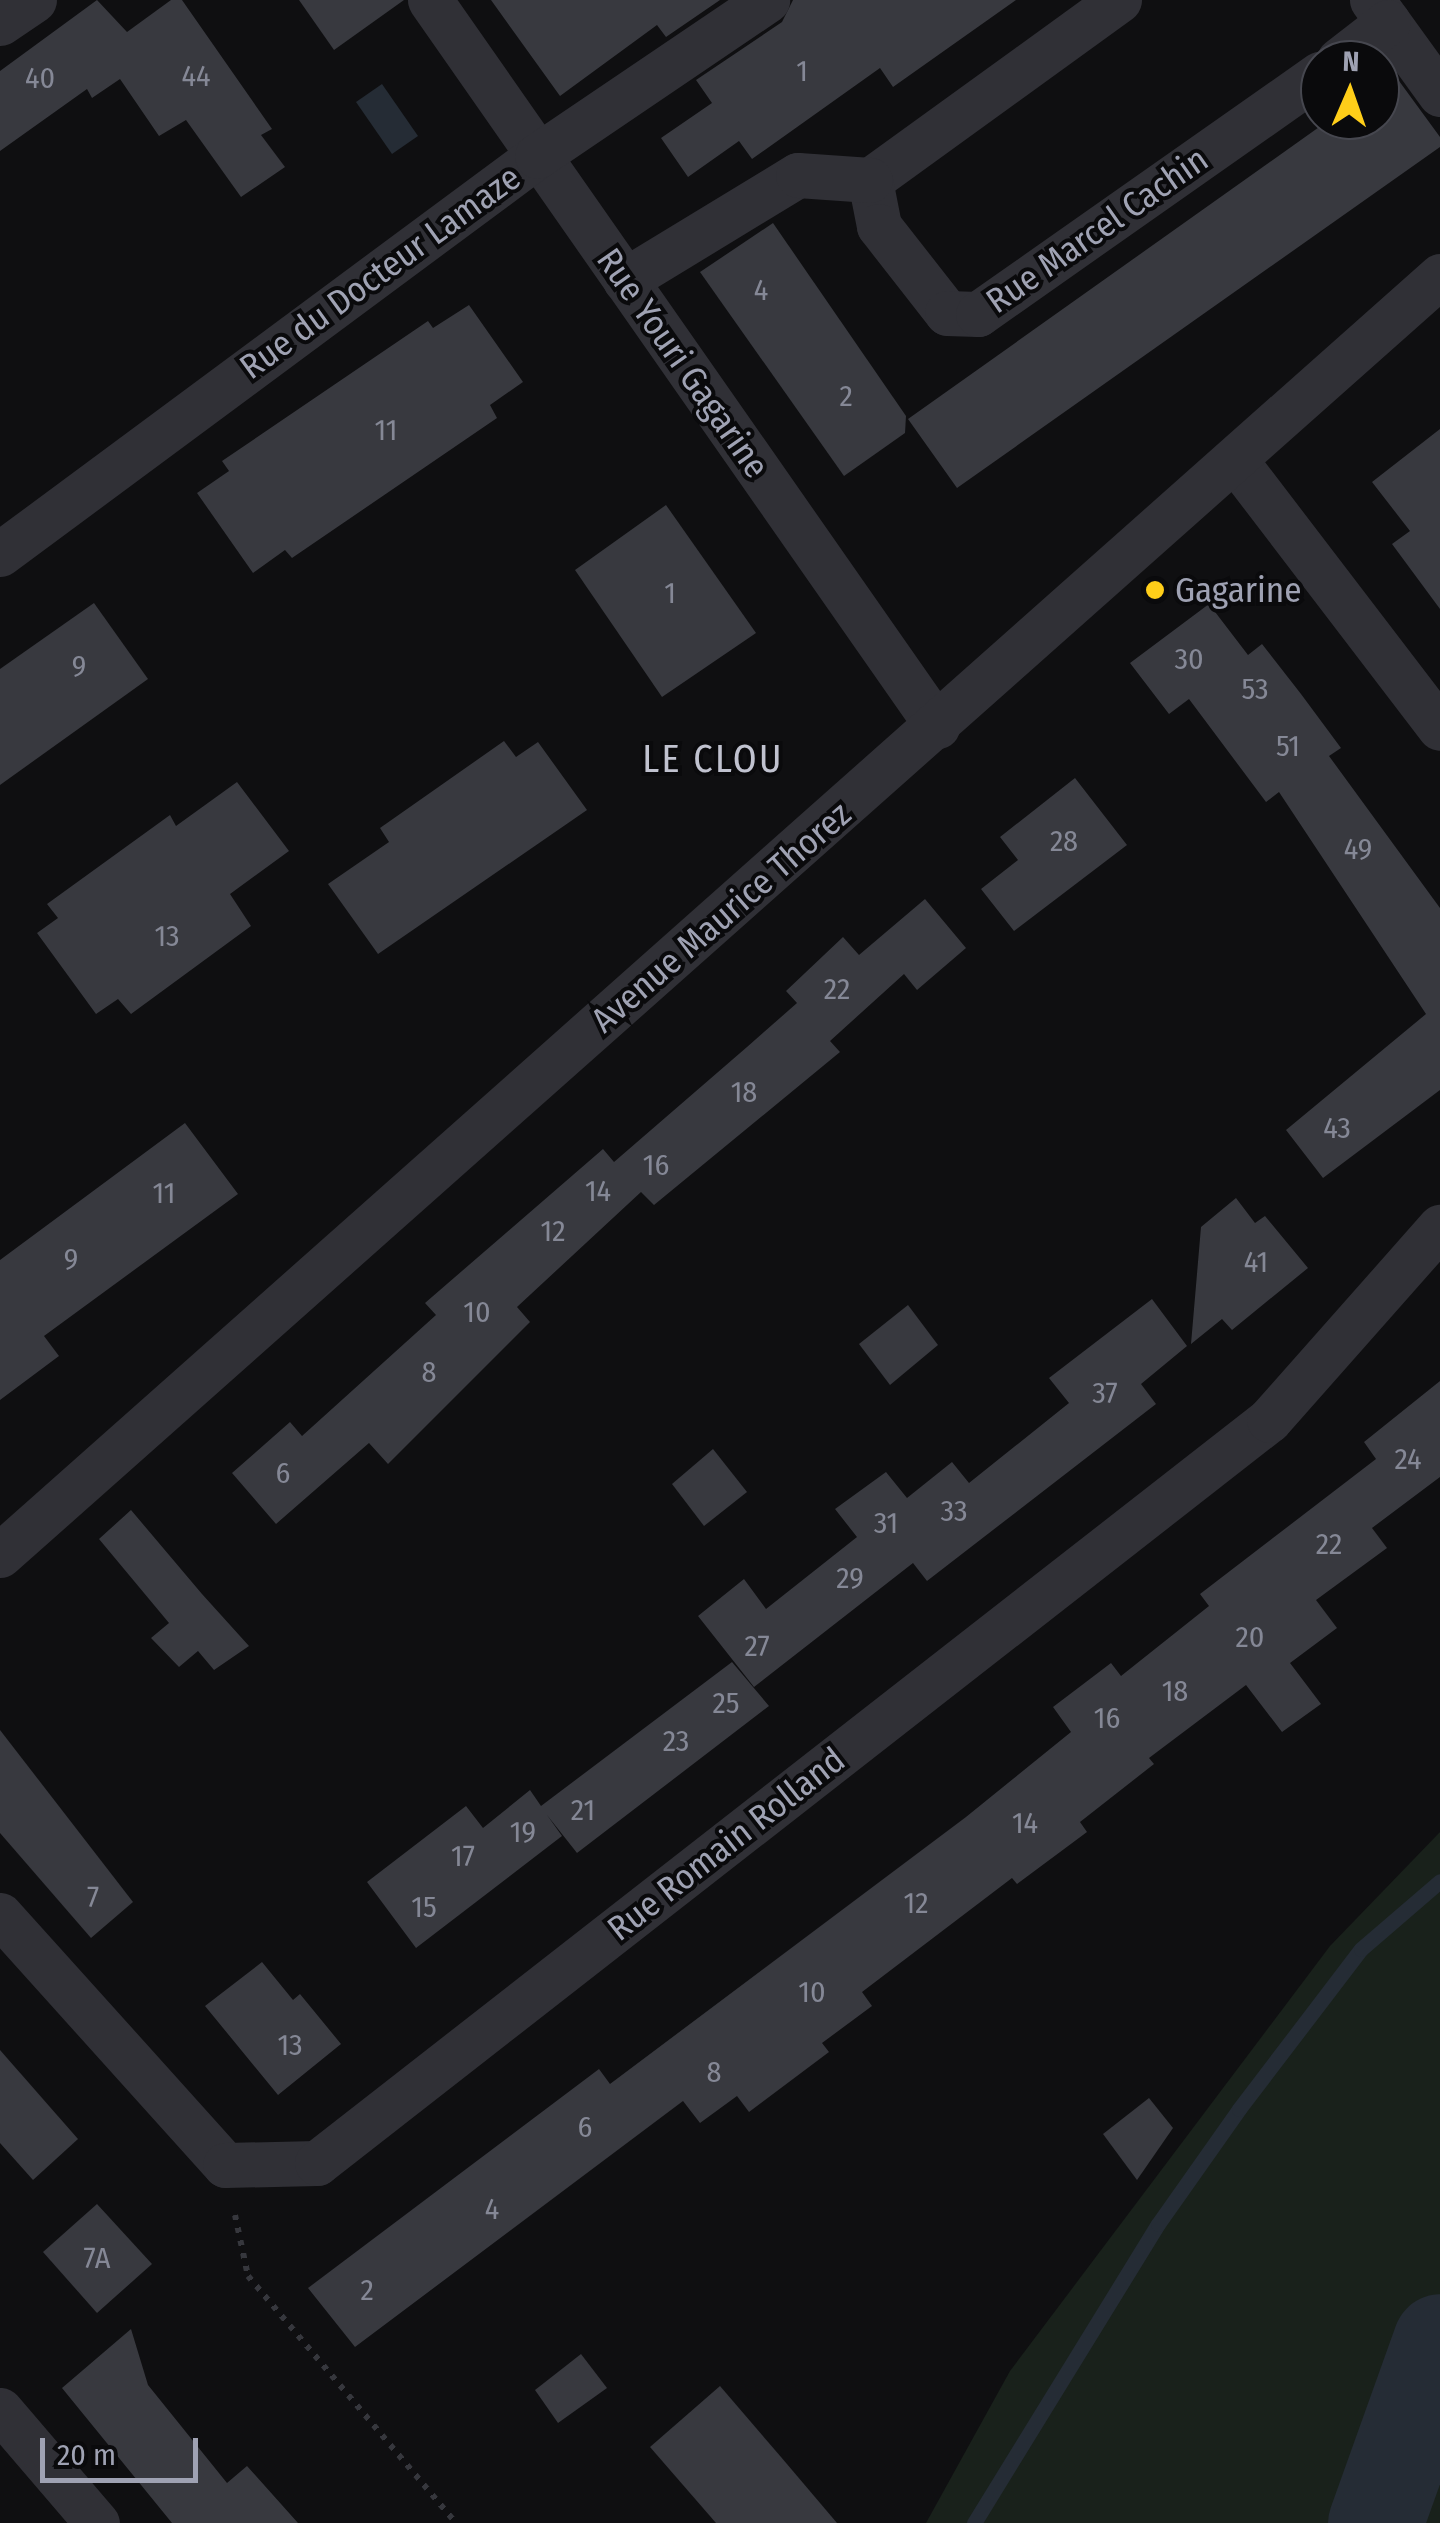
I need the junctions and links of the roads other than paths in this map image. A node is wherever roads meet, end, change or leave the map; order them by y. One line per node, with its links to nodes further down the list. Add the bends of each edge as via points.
1 (34, 0): 6 (street)
2 (430, 0): 10 (street, Rue Youri Gagarine)
3 (767, 0): 10 (street, Rue du Docteur Lamaze)
4 (1119, 0): 11 (street)
5 (1380, 11): 7 (street); 9 (street)
6 (0, 23)
7 (1356, 40)
8 (1300, 88): 11 (street, Rue Marcel Cachin, via 978,314 947,313 879,226)
9 (1440, 94)
10 (537, 156): 13 (street, Rue Youri Gagarine); 15 (street, Rue du Docteur Lamaze)
11 (870, 180): 13 (street, via 798,175)
12 (1440, 276): 14 (street, Avenue Maurice Thorez)
13 (626, 280): 16 (street, Rue Youri Gagarine)
14 (1235, 460): 16 (street, Avenue Maurice Thorez); 17 (street)
15 (0, 554)
16 (937, 726): 19 (street, Avenue Maurice Thorez)
17 (1440, 728)
18 (1440, 1227): 20 (street, Rue Romain Rolland, via 1269,1420 317,2163 225,2165)
19 (0, 1555)
20 (0, 1914)
21 (0, 2410): 22 (street)
22 (98, 2523)

